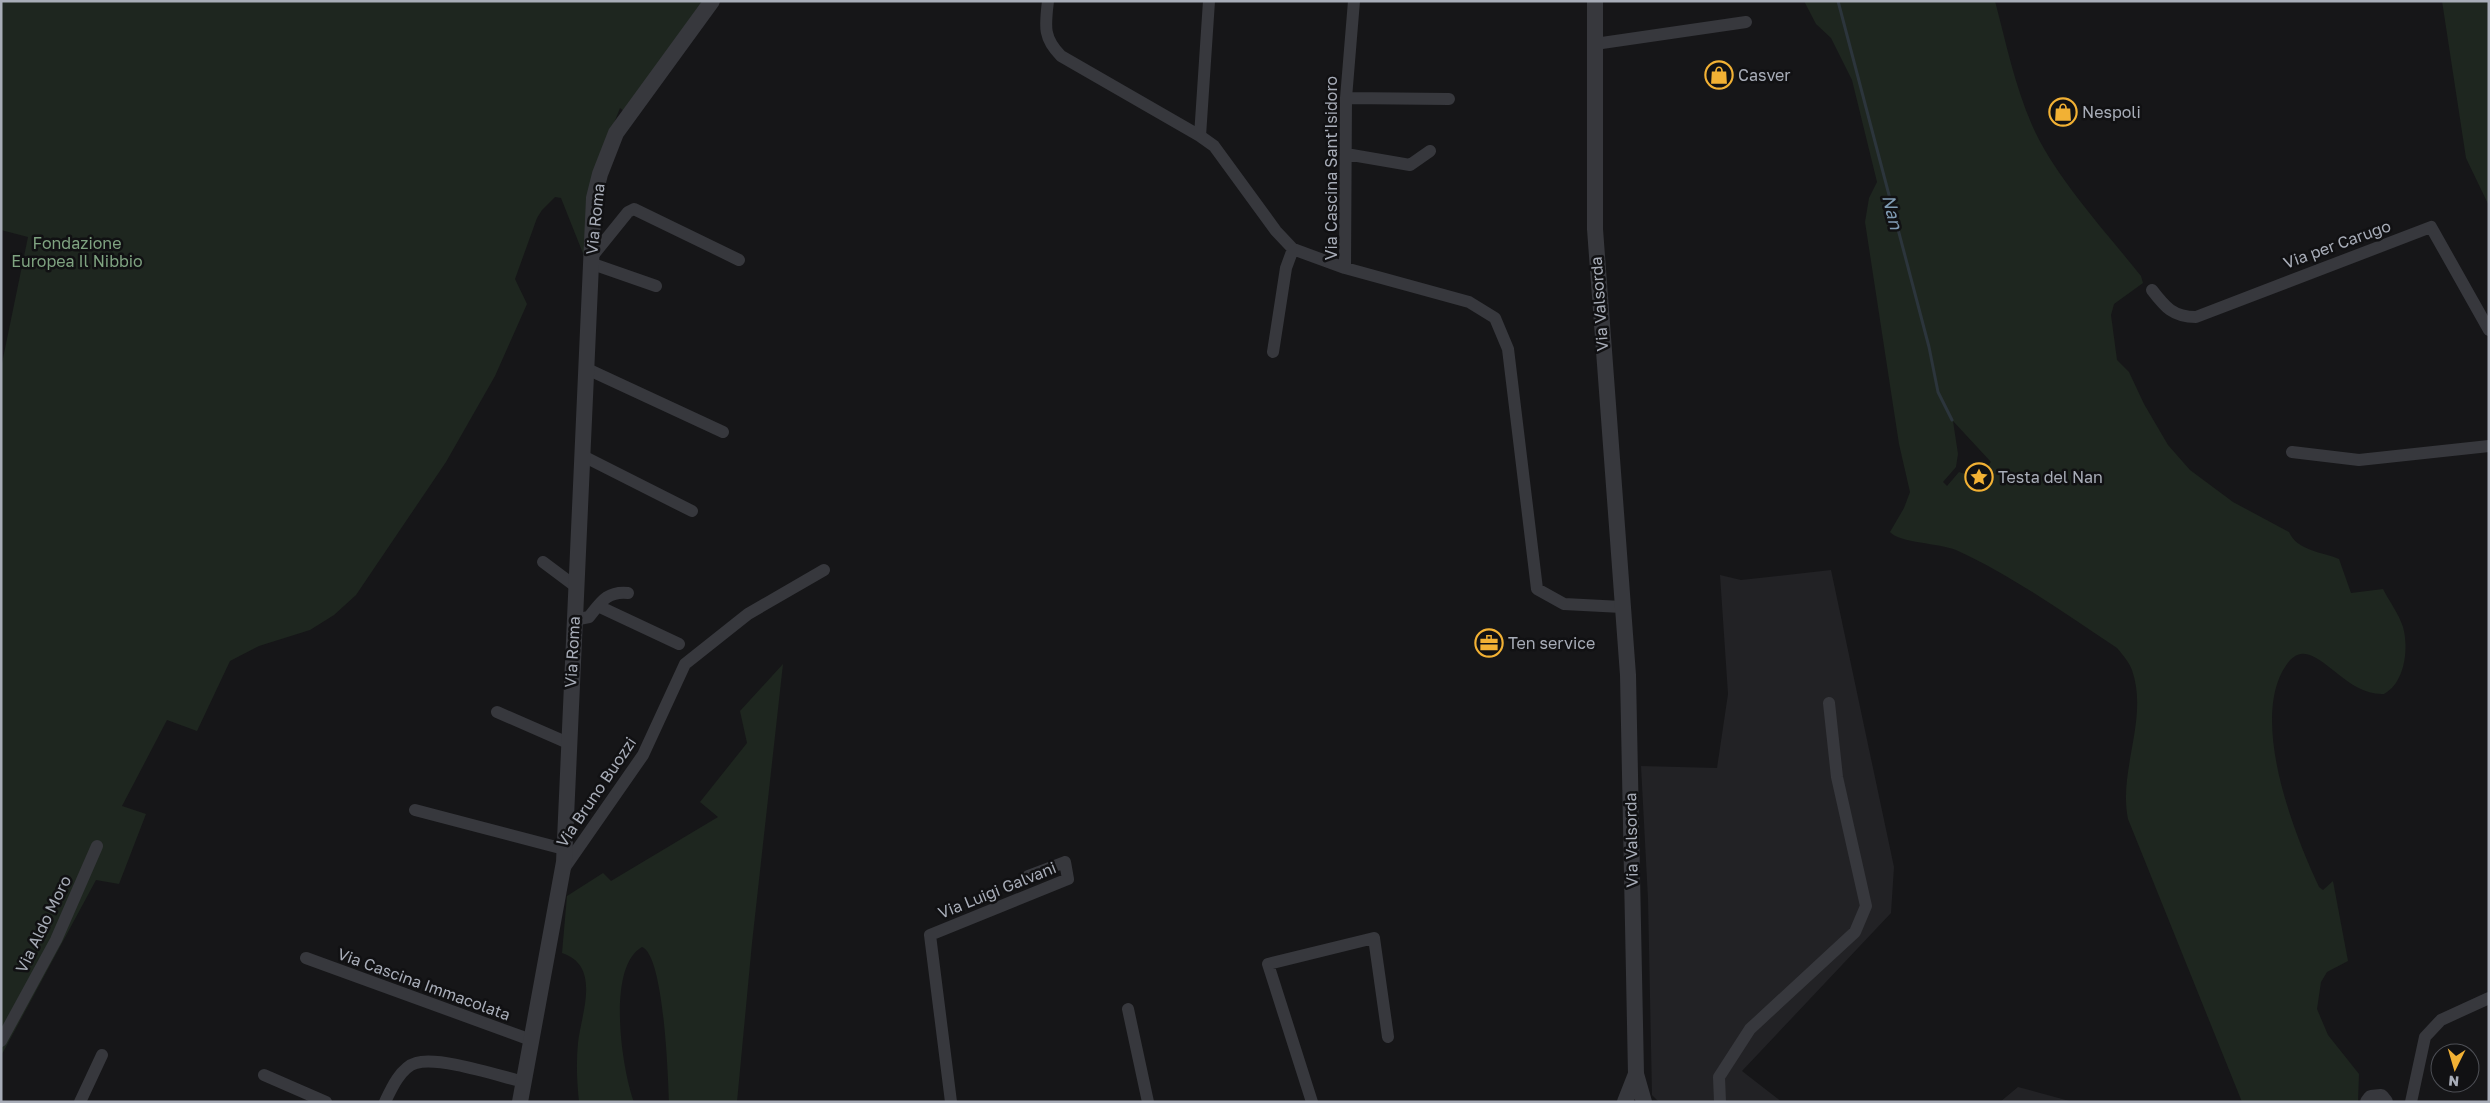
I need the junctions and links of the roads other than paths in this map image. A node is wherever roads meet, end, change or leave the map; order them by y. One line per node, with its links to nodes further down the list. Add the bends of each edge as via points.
1 (712, 1): 15 (street, Via Roma, via 616,133 594,198)
2 (1048, 1): 10 (street, via 1046,24 1049,44 1061,56)
3 (1209, 1): 10 (street)
4 (1354, 1): 8 (street, Via Cascina Sant'Isidoro)
5 (1595, 1): 7 (street, Via Valsorda)
6 (1746, 22): 7 (street)
7 (1595, 44): 32 (street, Via Valsorda, via 1594,229)
8 (1346, 98): 9 (street); 12 (street, Via Cascina Sant'Isidoro)
9 (1449, 99)
10 (1200, 136): 13 (street, via 1214,146 1276,231)
11 (1430, 151): 12 (street, via 1410,165)
12 (1346, 154): 16 (street, Via Cascina Sant'Isidoro)
13 (1293, 249): 16 (street); 20 (street, via 1286,268)
14 (739, 260): 15 (street, via 634,210 628,212)
15 (590, 261): 17 (street, Via Roma); 21 (street, Via Roma)
16 (1345, 268): 32 (street, Via Cascina Sant'Isidoro, via 1469,302 1495,318 1508,349 1538,589 1564,604)
17 (656, 286)
18 (2152, 290): 19 (street, Via per Carugo, via 2173,314 2196,316 2431,227)
19 (2489, 330)
20 (1273, 352)
21 (585, 368): 22 (street); 25 (street, Via Roma)
22 (723, 432)
23 (2489, 446): 24 (street, via 2359,460)
24 (2292, 452)
25 (581, 455): 26 (street); 29 (street, Via Roma)
26 (692, 511)
27 (543, 562): 29 (street)
28 (824, 570): 41 (street, Via Bruno Buozzi, via 748,614 685,664 643,755)
29 (575, 586): 33 (street, Via Roma)
30 (628, 593): 31 (street, via 616,592 605,597)
31 (598, 606): 33 (street, via 589,617); 34 (street)
32 (1622, 606): 50 (street, Via Valsorda, via 1628,675)
33 (574, 620): 37 (street, Via Roma)
34 (679, 644)
35 (1829, 703): 62 (street, via 1837,777 1866,906 1854,932 1750,1029 1719,1077)
36 (497, 712): 37 (street)
37 (568, 743): 40 (street, Via Roma)
38 (415, 810): 40 (street)
39 (97, 846): 48 (street, Via Aldo Moro, via 56,940)
40 (564, 849): 41 (street, Via Roma)
41 (562, 872): 47 (street, Via Roma)
42 (1028, 876): 57 (street, Via Luigi Galvani, via 1066,862 1068,879 930,935)
43 (306, 958): 47 (street, Via Cascina Immacolata)
44 (2489, 998): 65 (street, via 2442,1020 2425,1037)
45 (1128, 1009): 58 (street)
46 (1388, 1037): 59 (street, via 1374,938 1268,964)
47 (531, 1040): 52 (street, Via Roma)
48 (1, 1041)
49 (102, 1055): 53 (street)
50 (1636, 1074): 60 (street, Via Valsorda); 61 (street, Via Valsorda)
51 (264, 1075): 54 (street)
52 (524, 1082): 55 (street, via 442,1063 415,1063 396,1079); 56 (street, Via Roma)
53 (80, 1102)
54 (326, 1102)
55 (385, 1102)
56 (520, 1102)
57 (951, 1102)
58 (1148, 1102)
59 (1312, 1102)
60 (1625, 1102)
61 (1644, 1102)
62 (1720, 1102)
63 (2368, 1102): 64 (street, via 2371,1098 2381,1097)
64 (2385, 1102)
65 (2411, 1102)

